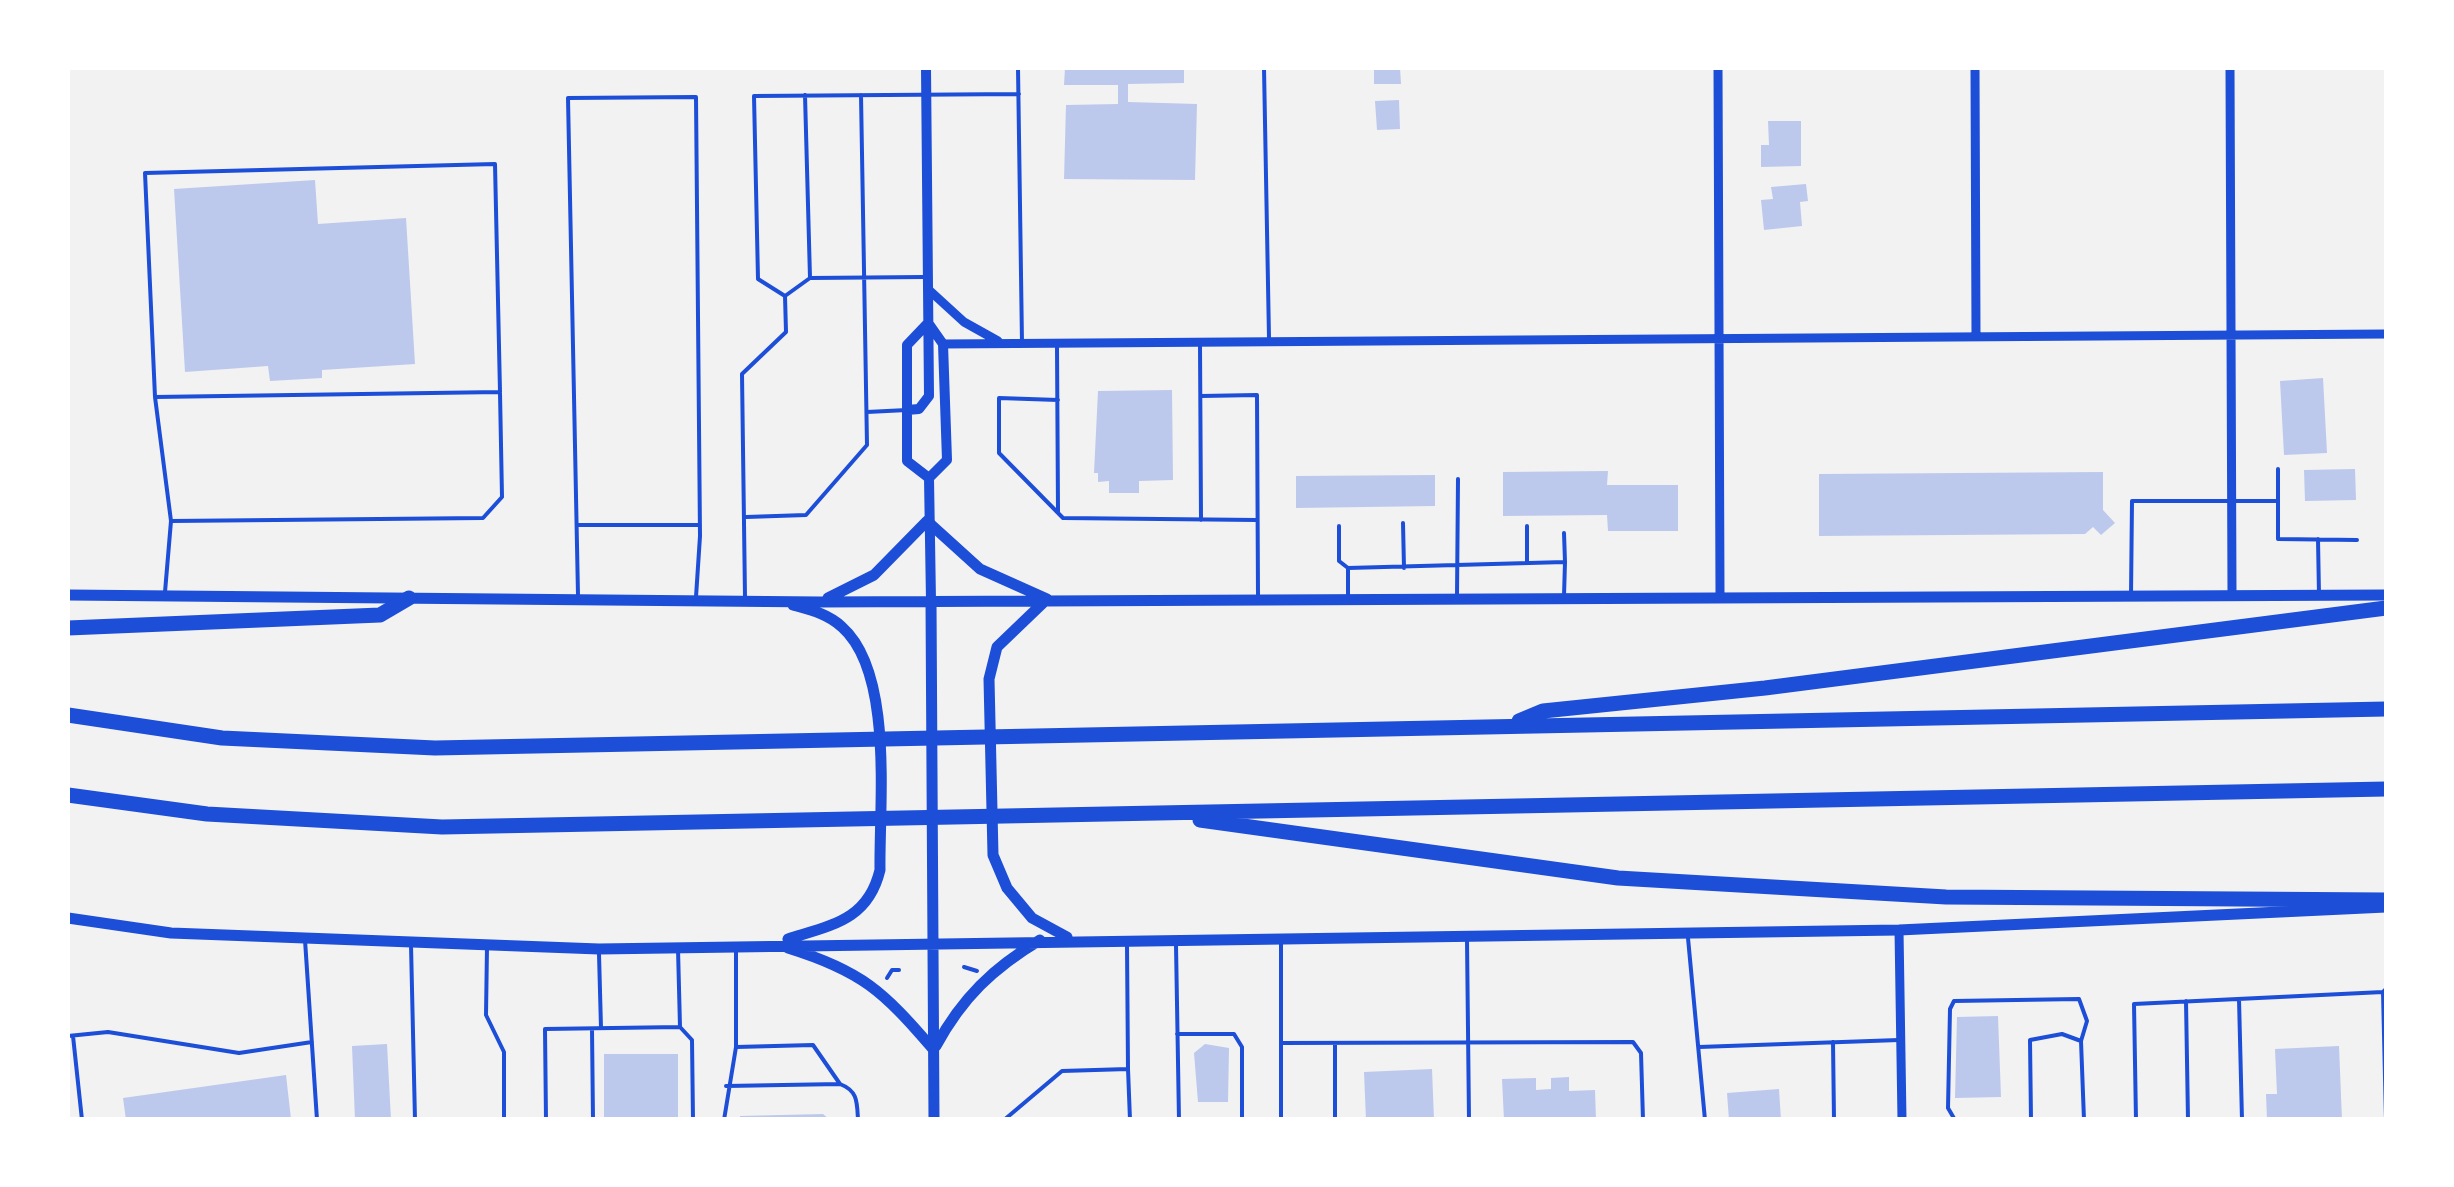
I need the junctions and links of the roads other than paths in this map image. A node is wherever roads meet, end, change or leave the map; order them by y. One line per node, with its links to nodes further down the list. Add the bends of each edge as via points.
1 (926, 68): 7 (street)
2 (1018, 68): 8 (lane)
3 (1264, 68): 22 (lane)
4 (1718, 68): 20 (street)
5 (1975, 68): 19 (street)
6 (2230, 68): 18 (street)
7 (926, 94): 8 (lane); 9 (lane); 11 (street)
8 (1019, 94): 25 (lane)
9 (860, 95): 10 (lane); 13 (lane)
10 (805, 96): 12 (lane); 15 (lane, via 754,96 758,278)
11 (929, 277): 13 (lane); 14 (street)
12 (810, 278): 13 (lane); 15 (lane)
13 (865, 278): 32 (lane)
14 (929, 290): 16 (street); 24 (street)
15 (784, 296): 39 (lane, via 786,332 742,374)
16 (928, 323): 26 (street); 31 (street, via 907,345); 31 (street, via 929,396 919,409)
17 (2386, 334): 18 (street)
18 (2232, 335): 19 (street); 36 (street)
19 (1976, 336): 20 (street)
20 (1719, 338): 22 (street); 57 (street)
21 (1200, 341): 22 (street); 23 (street); 28 (lane)
22 (1269, 341)
23 (1057, 342): 25 (street); 30 (lane)
24 (1000, 343): 25 (street); 26 (street)
25 (1022, 343)
26 (944, 344): 34 (street, via 946,460)
27 (500, 392): 29 (lane); 29 (lane, via 495,164 145,172); 40 (lane, via 502,497 484,518)
28 (1201, 396): 41 (lane); 42 (lane, via 1256,395)
29 (155, 397): 40 (lane)
30 (1058, 400): 38 (lane); 38 (lane, via 999,398 1005,463)
31 (907, 410): 32 (lane); 34 (street, via 907,462)
32 (866, 412): 39 (lane, via 867,444 806,515)
33 (2278, 469): 37 (lane)
34 (929, 478): 43 (street)
35 (1458, 479): 56 (lane)
36 (2232, 501): 37 (lane); 58 (lane, via 2132,501); 59 (street)
37 (2278, 501): 50 (lane, via 2278,539)
38 (1058, 513): 41 (lane, via 1076,520)
39 (746, 517): 71 (lane)
40 (171, 520): 66 (lane)
41 (1201, 520): 42 (lane)
42 (1257, 520): 67 (lane)
43 (926, 521): 69 (main road, via 980,569); 73 (street); 75 (main road, via 874,574)
44 (1403, 523): 55 (lane)
45 (576, 525): 46 (lane); 46 (lane, via 568,98 696,97); 70 (lane)
46 (700, 525): 74 (lane)
47 (1339, 526): 54 (lane, via 1340,561)
48 (1527, 526): 52 (lane)
49 (1564, 533): 53 (lane)
50 (2318, 539): 51 (lane); 60 (lane)
51 (2357, 540)
52 (1527, 562): 53 (lane); 56 (lane)
53 (1565, 562): 65 (lane)
54 (1348, 568): 55 (lane); 63 (lane)
55 (1404, 568): 56 (lane)
56 (1457, 568): 64 (lane)
57 (1720, 594): 58 (main road); 65 (main road)
58 (2130, 594): 59 (main road)
59 (2232, 594): 60 (main road)
60 (2319, 594): 62 (main road)
61 (68, 595): 66 (main road)
62 (2386, 595)
63 (1348, 596): 64 (main road); 67 (main road)
64 (1457, 596): 65 (main road)
65 (1564, 596)
66 (165, 597): 68 (main road)
67 (1258, 597): 69 (main road)
68 (410, 598): 70 (main road); 77 (highway, via 380,615)
69 (1046, 599): 73 (main road); 88 (main road, via 997,646 989,679 993,855 1006,888 1032,918)
70 (578, 600): 74 (main road)
71 (745, 600): 72 (main road); 74 (main road)
72 (777, 600): 75 (main road); 97 (main road, via 825,614 846,629 865,660 876,697 880,870 874,894 845,921)
73 (931, 600): 75 (main road); 95 (main road)
74 (696, 601)
75 (820, 602)
76 (2386, 608): 80 (highway, via 1544,711)
77 (68, 628)
78 (2386, 709): 80 (highway)
79 (68, 715): 80 (highway, via 222,738 380,746)
80 (1507, 726)
81 (2386, 790): 83 (highway)
82 (68, 795): 83 (highway, via 207,814 442,828)
83 (1161, 814): 84 (highway, via 1618,878 1946,897)
84 (2386, 904): 86 (main road)
85 (68, 918): 89 (main road, via 171,933)
86 (1899, 930): 87 (main road); 111 (street)
87 (1688, 934): 92 (main road); 118 (lane)
88 (1071, 939): 90 (main road); 91 (main road)
89 (304, 940): 98 (main road); 113 (lane)
90 (1041, 940): 95 (main road); 119 (main road, via 1000,964 971,992)
91 (1126, 940): 93 (main road); 120 (lane)
92 (1467, 940): 94 (main road); 110 (lane)
93 (1176, 941): 94 (main road); 108 (lane)
94 (1281, 942): 116 (lane)
95 (934, 943): 97 (main road); 119 (main road)
96 (736, 944): 97 (main road); 99 (main road); 117 (lane)
97 (774, 944): 119 (main road, via 856,972)
98 (411, 945): 100 (main road); 125 (lane)
99 (678, 946): 101 (main road); 105 (lane)
100 (488, 947): 101 (main road); 126 (lane, via 486,1015 504,1052)
101 (599, 950): 107 (lane)
102 (2384, 990): 103 (lane); 150 (lane)
103 (2239, 999): 104 (lane); 149 (lane)
104 (2186, 1002): 147 (lane, via 2134,1004); 148 (lane)
105 (680, 1026): 107 (lane); 129 (lane, via 692,1040)
106 (592, 1028): 107 (lane); 127 (lane, via 545,1029); 128 (lane)
107 (601, 1028)
108 (1177, 1034): 135 (lane); 136 (lane, via 1234,1034 1242,1048)
109 (70, 1036): 113 (lane, via 108,1032 239,1053); 123 (lane)
110 (1468, 1040): 114 (lane); 139 (lane); 140 (lane, via 1633,1042 1641,1053)
111 (1901, 1040): 115 (lane); 143 (street)
112 (2081, 1041): 144 (lane, via 2087,1021 2080,998 1954,1001 1948,1108); 145 (lane, via 2062,1034 2030,1040); 146 (lane)
113 (312, 1042): 124 (lane)
114 (1335, 1042): 116 (lane); 138 (lane)
115 (1834, 1042): 118 (lane); 142 (lane)
116 (1281, 1044): 137 (lane)
117 (736, 1047): 121 (lane, via 813,1045); 122 (lane)
118 (1698, 1047): 141 (lane)
119 (934, 1050): 132 (main road)
120 (1128, 1069): 133 (lane, via 1062,1071); 134 (lane)
121 (840, 1084): 122 (lane); 131 (lane, via 858,1099)
122 (726, 1086): 130 (lane)
123 (82, 1120)
124 (317, 1120)
125 (415, 1120)
126 (504, 1120)
127 (546, 1120)
128 (593, 1120)
129 (694, 1120)
130 (724, 1120)
131 (858, 1120)
132 (934, 1120)
133 (1004, 1120)
134 (1130, 1120)
135 (1179, 1120)
136 (1242, 1120)
137 (1280, 1120)
138 (1334, 1120)
139 (1468, 1120)
140 (1643, 1120)
141 (1705, 1120)
142 (1834, 1120)
143 (1902, 1120)
144 (1955, 1120)
145 (2031, 1120)
146 (2084, 1120)
147 (2136, 1120)
148 (2188, 1120)
149 (2242, 1120)
150 (2386, 1120)

